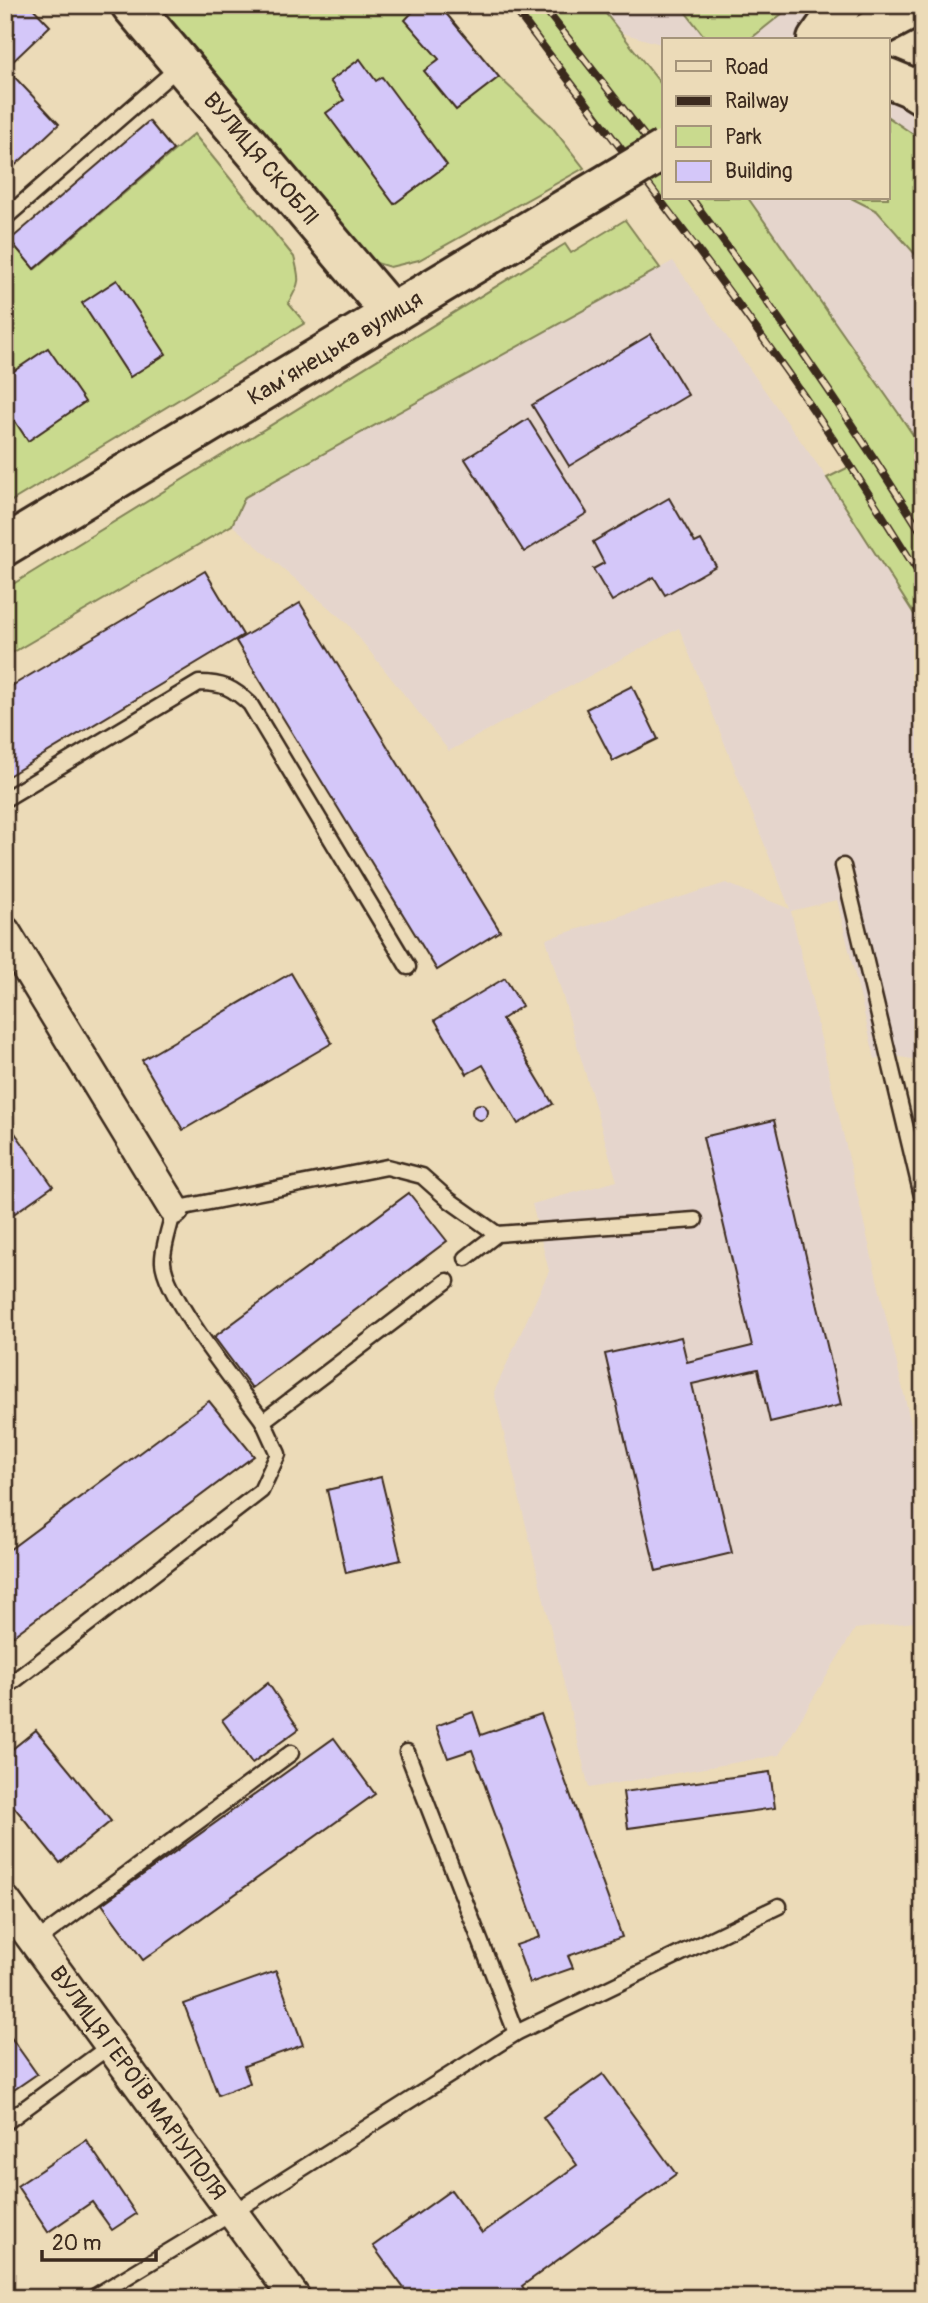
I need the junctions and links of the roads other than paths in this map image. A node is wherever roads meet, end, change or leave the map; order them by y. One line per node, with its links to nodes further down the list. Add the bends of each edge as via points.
1 (131, 5): 6 (main road, ВУЛИЦЯ СКОБЛІ)
2 (842, 5): 4 (main road)
3 (920, 5): 5 (main road)
4 (818, 38)
5 (858, 38)
6 (182, 64): 10 (lane); 11 (main road, ВУЛИЦЯ СКОБЛІ)
7 (890, 79): 8 (main road)
8 (923, 95)
9 (662, 151): 11 (main road, Камʼянецька вулиця, bridge)
10 (5, 218)
11 (392, 314): 12 (main road, Камʼянецька вулиця)
12 (5, 545)
13 (5, 799): 16 (lane, via 199,683 220,683 250,704)
14 (844, 866): 17 (lane)
15 (5, 932): 18 (street)
16 (408, 967)
17 (923, 1200)
18 (174, 1209): 20 (lane, via 387,1167 422,1176); 23 (lane, via 163,1262 169,1283)
19 (695, 1220): 20 (lane)
20 (497, 1234): 21 (lane)
21 (466, 1258)
22 (447, 1282): 23 (lane)
23 (263, 1422): 24 (lane, via 278,1454 261,1491)
24 (5, 1688)
25 (407, 1752): 30 (lane)
26 (291, 1753): 29 (lane)
27 (5, 1901): 29 (street, ВУЛИЦЯ ГЕРОЇВ МАРІУПОЛЯ)
28 (779, 1906): 30 (lane)
29 (35, 1942): 31 (street, ВУЛИЦЯ ГЕРОЇВ МАРІУПОЛЯ)
30 (516, 2033): 33 (lane)
31 (111, 2045): 32 (lane); 33 (street, ВУЛИЦЯ ГЕРОЇВ МАРІУПОЛЯ)
32 (5, 2123)
33 (232, 2213): 34 (lane); 35 (street, ВУЛИЦЯ ГЕРОЇВ МАРІУПОЛЯ)
34 (92, 2298)
35 (295, 2298)

